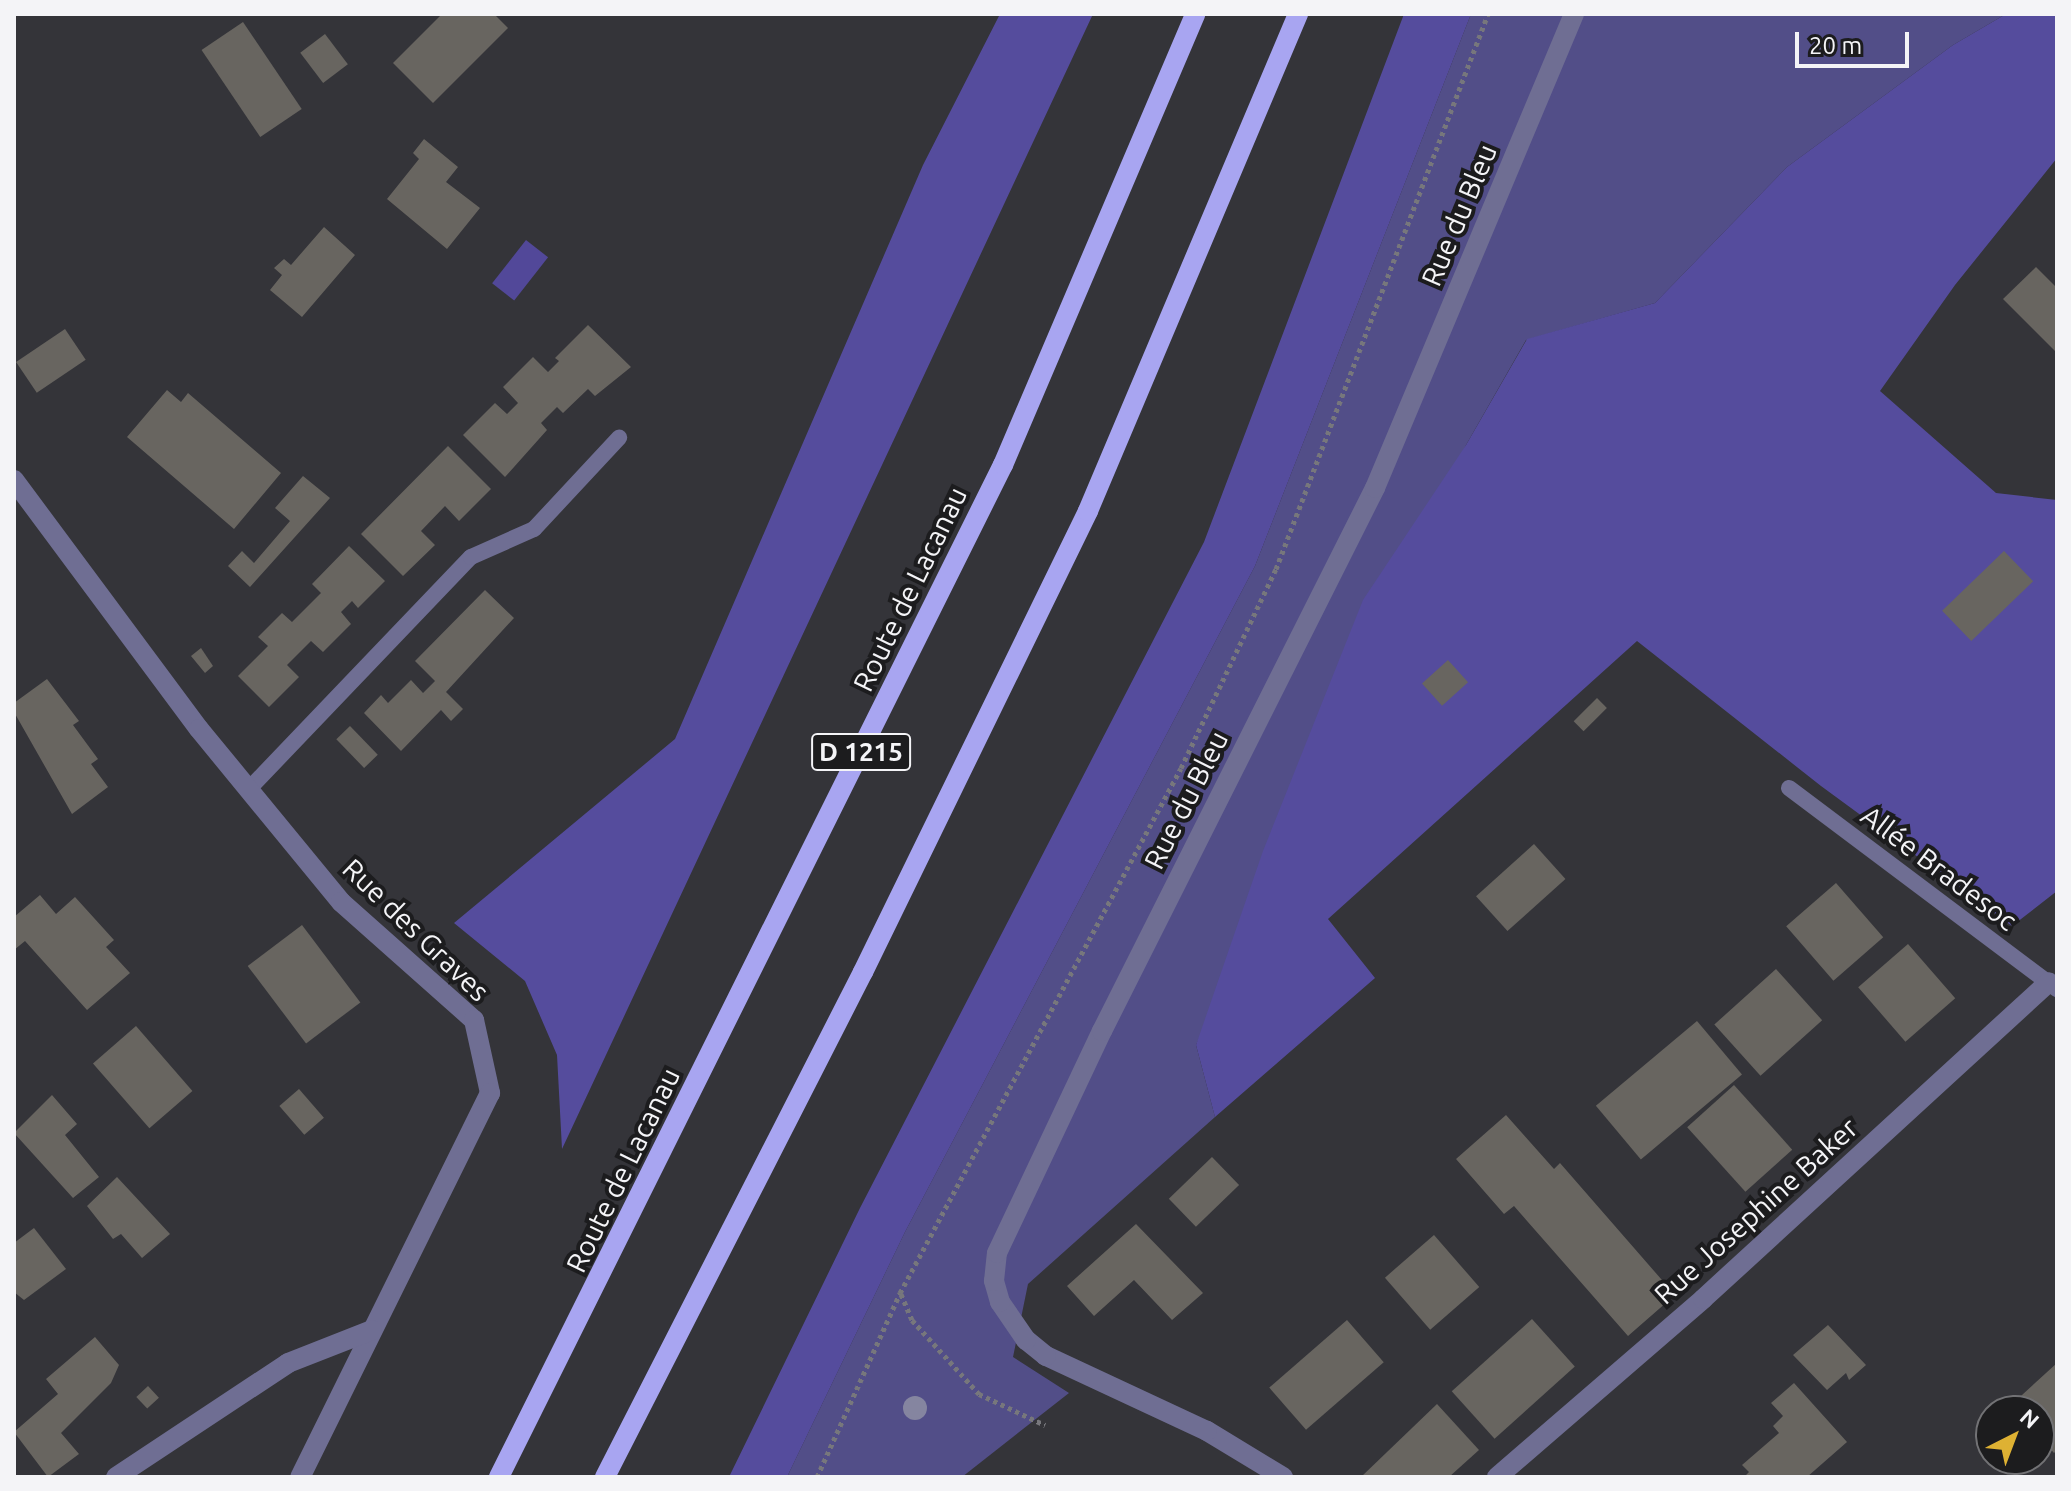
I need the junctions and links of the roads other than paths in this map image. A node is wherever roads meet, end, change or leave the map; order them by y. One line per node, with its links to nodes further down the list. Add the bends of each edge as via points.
1 (1195, 14): 12 (main road, Route de Lacanau / D 1215, via 1003,465)
2 (1298, 14): 13 (main road, via 1088,511 863,972)
3 (1574, 14): 14 (street, Rue du Bleu, via 1375,488 1102,1031 997,1253 994,1281 1000,1302 1026,1340 1046,1356 1207,1431)
4 (619, 438): 7 (lane, via 534,529 471,557)
5 (14, 480): 7 (street, Rue des Graves)
6 (1789, 788): 8 (lane, Allée Bradesoc)
7 (249, 789): 9 (street, Rue des Graves, via 341,902 474,1020 490,1093)
8 (2053, 985): 15 (street, Rue Josephine Baker)
9 (372, 1330): 10 (street, via 288,1363); 11 (street, Rue des Graves)
10 (116, 1477)
11 (300, 1477)
12 (499, 1477)
13 (605, 1477)
14 (1283, 1477)
15 (1497, 1477)

